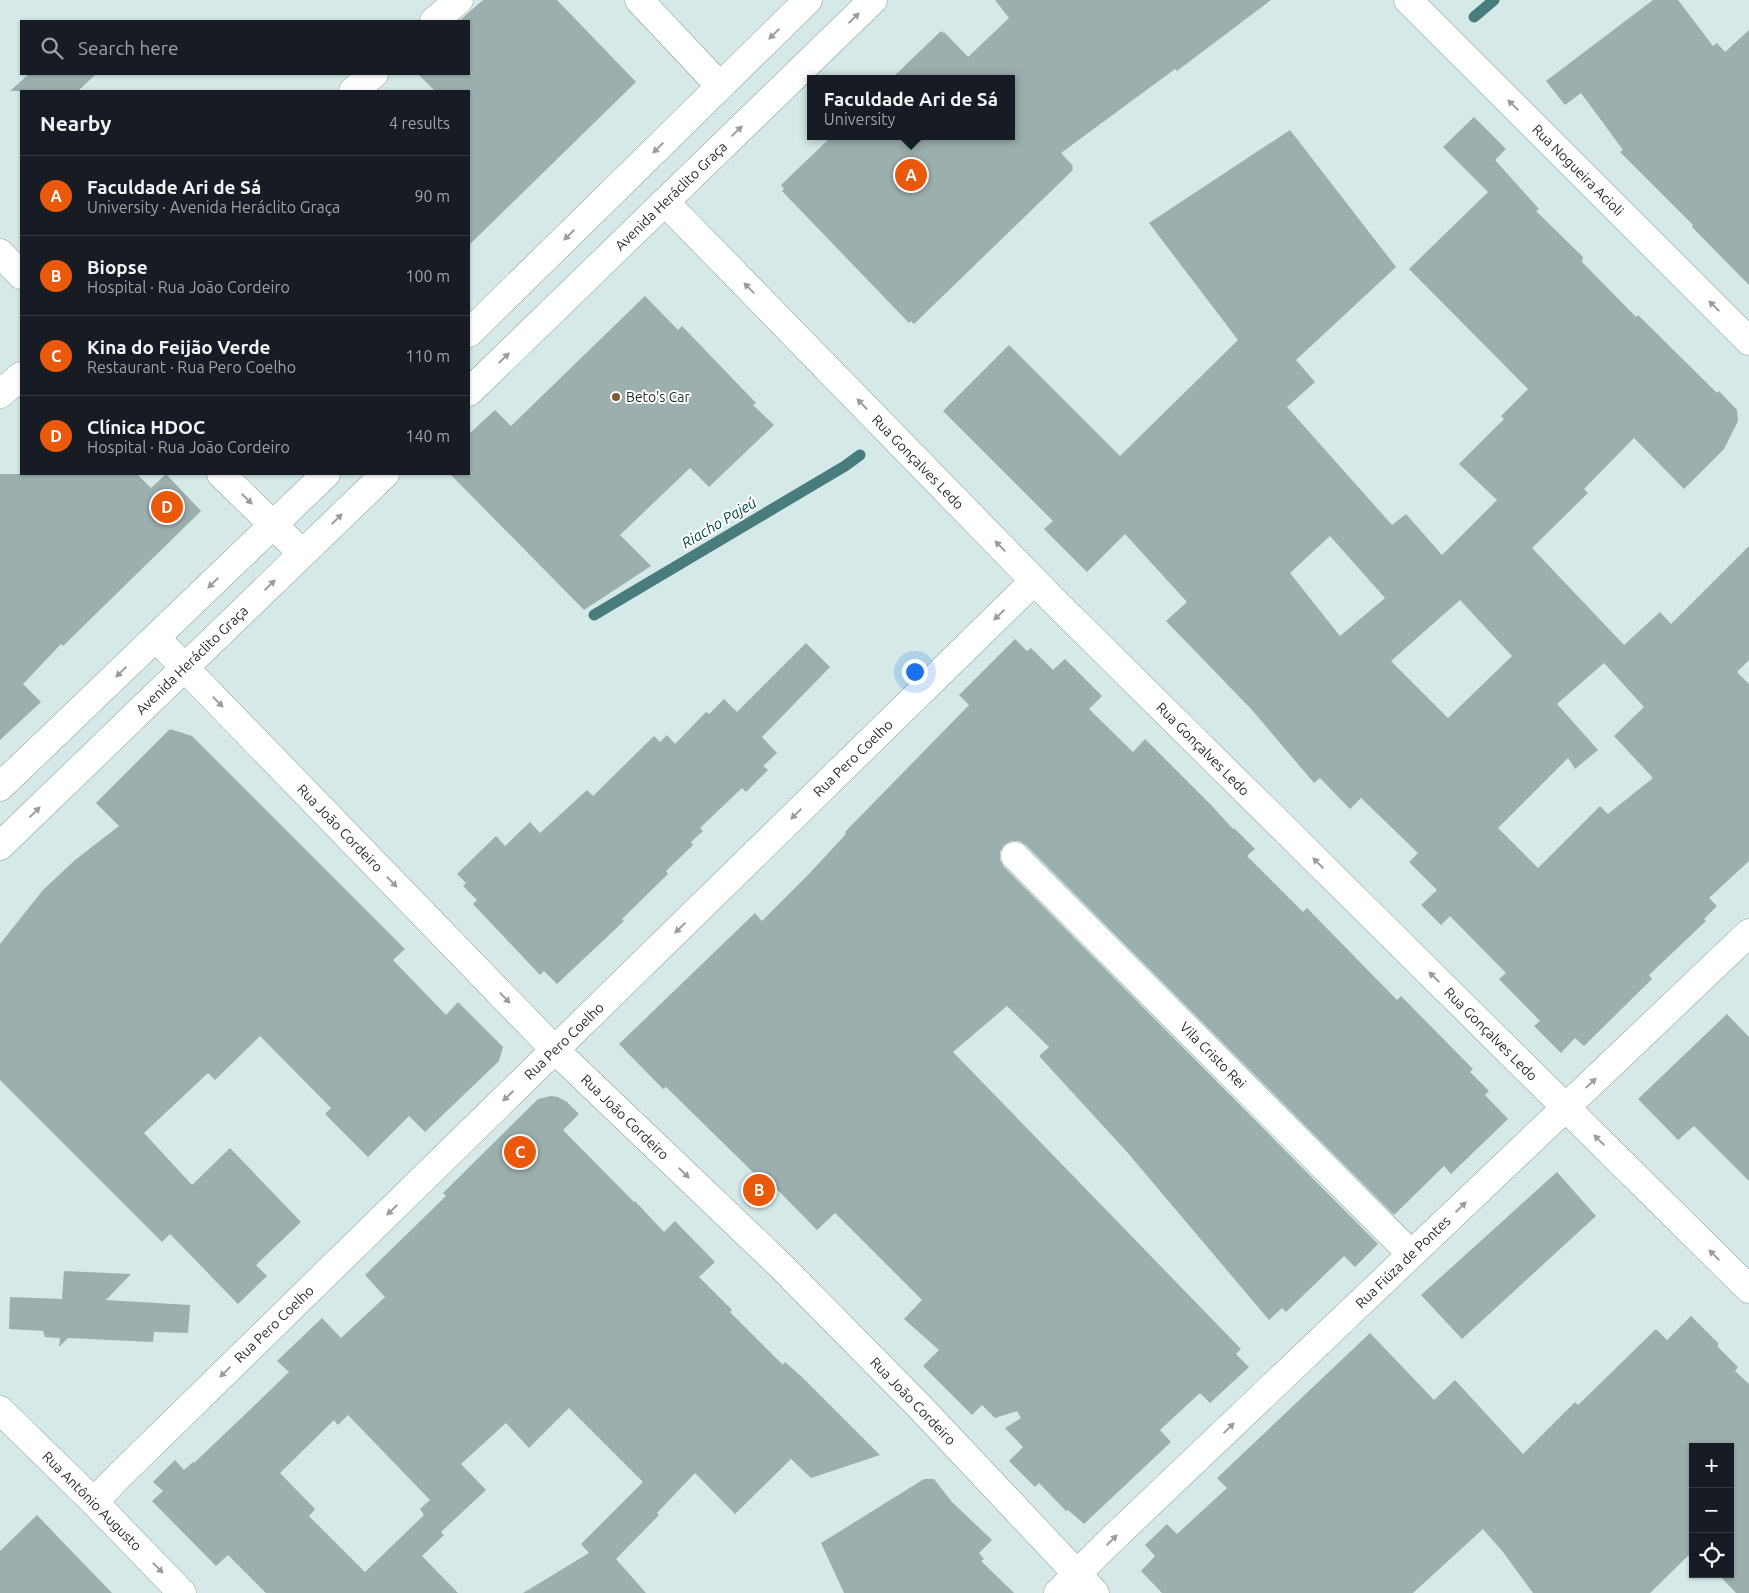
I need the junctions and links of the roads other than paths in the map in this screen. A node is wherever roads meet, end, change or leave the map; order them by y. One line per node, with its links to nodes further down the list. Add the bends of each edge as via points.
1 (459, 0): 6 (street)
2 (639, 0): 8 (street)
3 (808, 0): 8 (street, one-way to 8)
4 (873, 0): 10 (street, Avenida Heráclito Graça, one-way to 4)
5 (1408, 0): 14 (street, Rua Nogueira Acioli, one-way to 5)
6 (435, 20)
7 (373, 75): 9 (street)
8 (720, 86): 13 (street, one-way to 13)
9 (354, 90)
10 (665, 202): 16 (street, Avenida Heráclito Graça, one-way to 10); 23 (street, Rua Gonçalves Ledo, one-way to 10)
11 (0, 253): 12 (street)
12 (20, 274)
13 (470, 333)
14 (1749, 340)
15 (20, 377): 17 (street)
16 (470, 391)
17 (0, 394)
18 (222, 475): 21 (street, one-way to 21)
19 (325, 475): 21 (street)
20 (384, 475): 22 (street, Avenida Heráclito Graça, one-way to 20)
21 (274, 525): 22 (street); 24 (street, one-way to 24)
22 (302, 553): 25 (street, Avenida Heráclito Graça, one-way to 22)
23 (1034, 581): 30 (street, Rua Pero Coelho, one-way to 30); 31 (street, Rua Gonçalves Ledo, one-way to 23)
24 (156, 638): 25 (street, Rua João Cordeiro); 26 (street, one-way to 26)
25 (184, 667): 27 (street, Avenida Heráclito Graça, one-way to 25); 30 (street, Rua João Cordeiro, one-way to 30)
26 (0, 788)
27 (0, 846)
28 (1015, 856): 32 (street, Vila Cristo Rei)
29 (1749, 932): 31 (street, Rua Fiúza de Pontes, one-way to 29)
30 (555, 1050): 35 (street, Rua Pero Coelho, one-way to 35); 36 (street, Rua João Cordeiro, one-way to 36, via 778,1263 920,1407)
31 (1566, 1107): 32 (street, Rua Fiúza de Pontes, one-way to 31); 33 (street, Rua Gonçalves Ledo, one-way to 31)
32 (1411, 1254): 36 (street, Rua Fiúza de Pontes, one-way to 32)
33 (1749, 1289)
34 (0, 1410): 35 (street, Rua Antônio Augusto)
35 (94, 1502): 37 (street, Rua Antônio Augusto, one-way to 37)
36 (1077, 1587)
37 (182, 1593)

